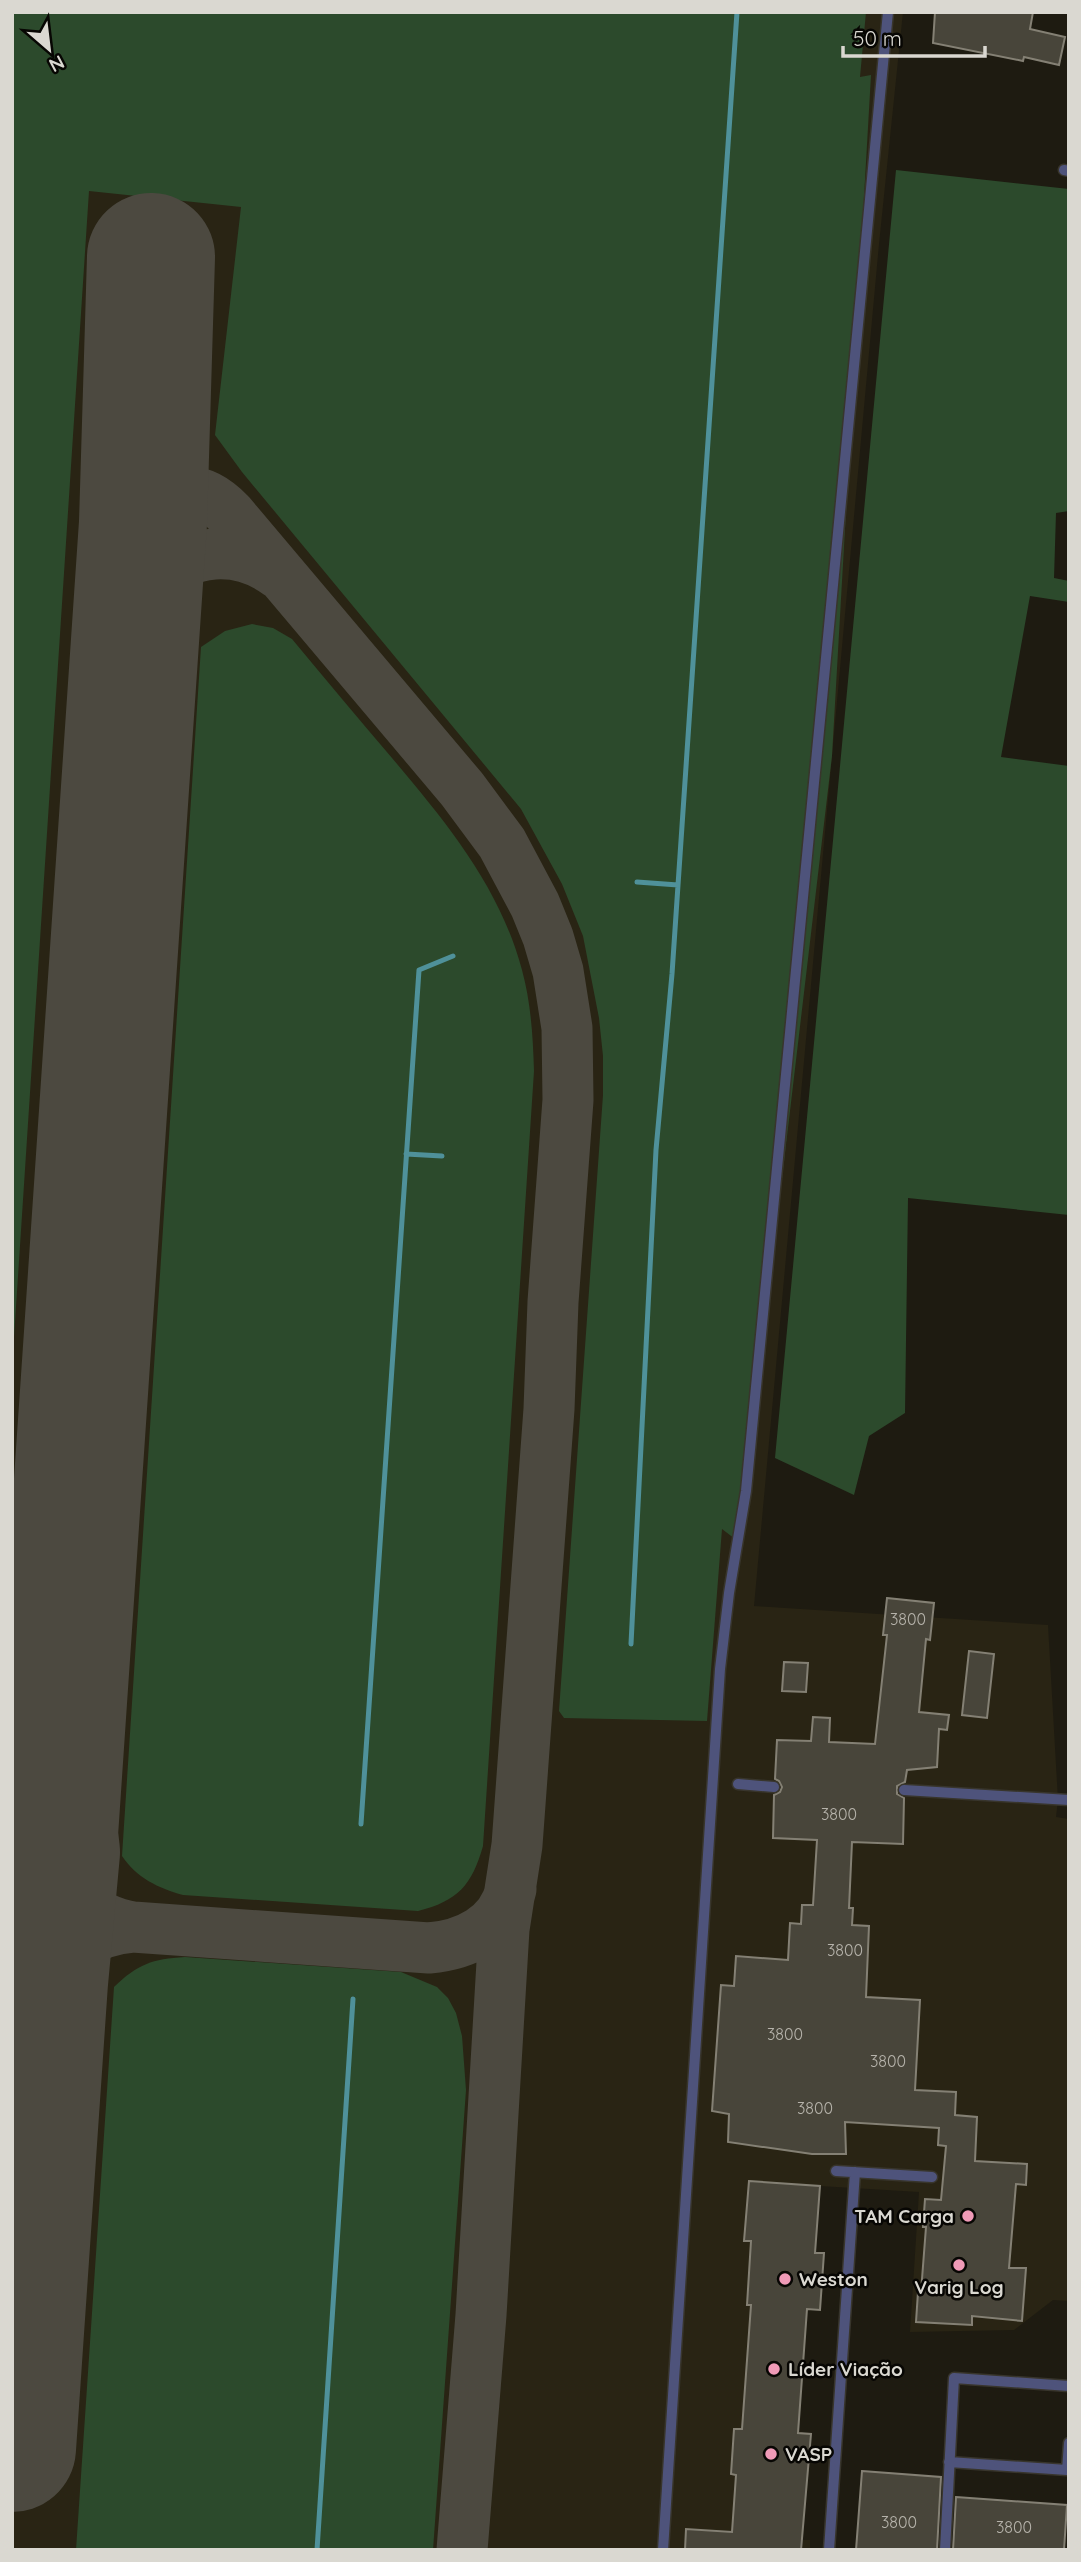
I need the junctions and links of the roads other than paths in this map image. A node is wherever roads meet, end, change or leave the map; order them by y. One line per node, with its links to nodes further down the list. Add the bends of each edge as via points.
1 (888, 12): 12 (lane, via 746,1491 720,1669)
2 (738, 1784): 3 (lane)
3 (774, 1787)
4 (904, 1790): 5 (lane)
5 (1069, 1800)
6 (836, 2171): 7 (lane)
7 (855, 2172): 8 (lane); 13 (lane)
8 (932, 2177)
9 (1069, 2386): 11 (lane, via 954,2378)
10 (1069, 2443): 11 (lane, via 1067,2470)
11 (949, 2462): 14 (lane)
12 (663, 2550)
13 (829, 2550)
14 (945, 2550)

